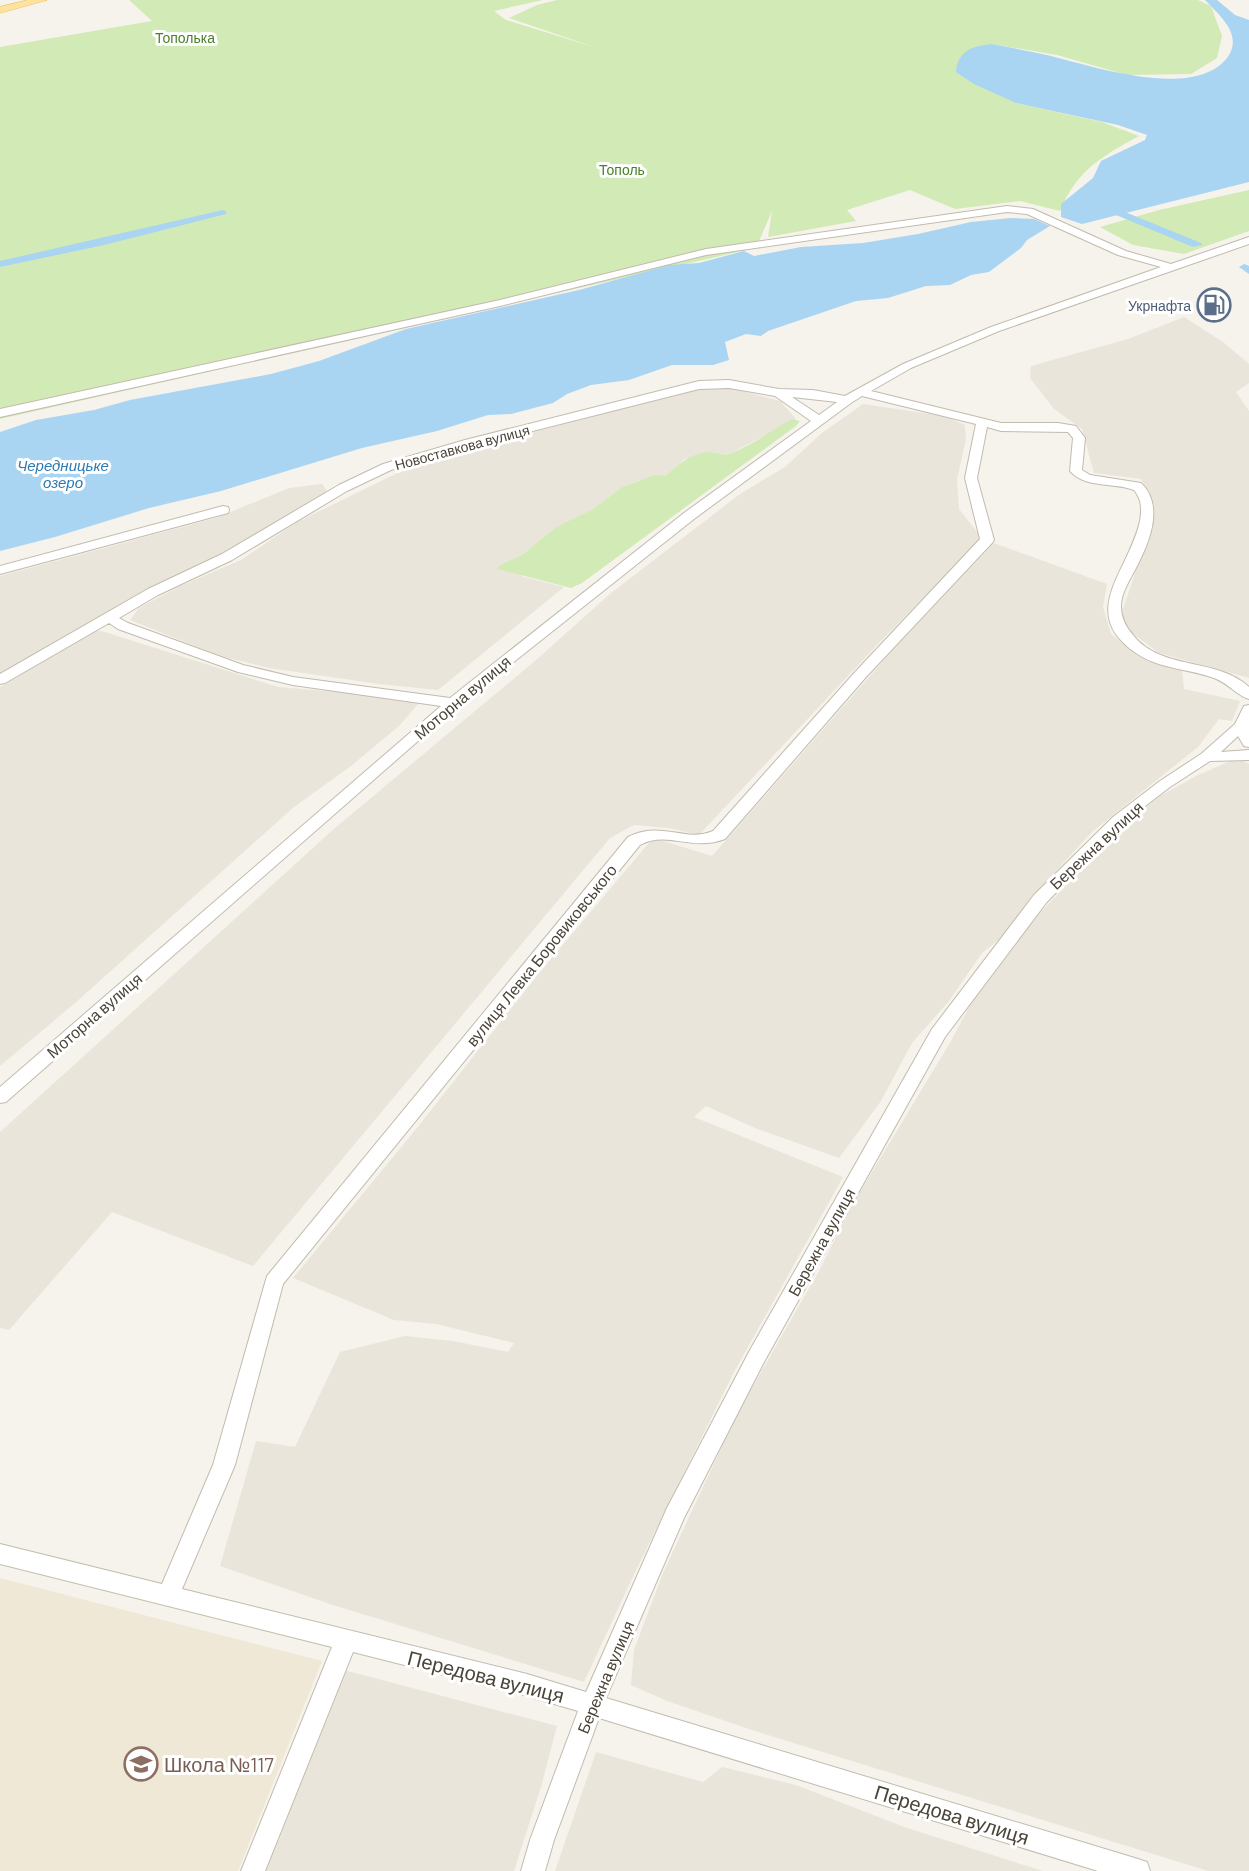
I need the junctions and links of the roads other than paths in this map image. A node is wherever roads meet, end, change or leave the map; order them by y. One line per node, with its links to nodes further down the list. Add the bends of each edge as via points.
1 (42, 0): 2 (main road)
2 (0, 10)
3 (1249, 240): 5 (street)
4 (1249, 252): 6 (street, via 1092,306)
5 (1171, 267): 6 (street); 9 (street, via 1122,253 1034,213 1007,208 706,252 500,303)
6 (959, 345): 8 (street, Моторна вулиця, via 907,366)
7 (779, 393): 8 (street, Новоставкова вулиця); 10 (street); 14 (street, Новоставкова вулиця, via 729,384 699,385 413,458 343,488 227,557)
8 (854, 396): 10 (street, Моторна вулиця); 11 (street, via 946,412)
9 (0, 413)
10 (819, 421): 17 (street, Моторна вулиця, via 689,516)
11 (982, 424): 16 (street, via 1021,429 1067,427 1079,438 1079,474 1139,487 1148,503 1146,520 1129,570 1117,588 1113,612 1116,622 1145,653 1227,679); 23 (street, вулиця Левка Боровиковського, via 971,478 987,540 861,674 719,835 705,840 644,834 634,841 274,1281 224,1465)
12 (223, 510): 13 (street)
13 (0, 570)
14 (108, 617): 15 (street, Новоставкова вулиця); 17 (street, via 238,669 293,681)
15 (0, 680)
16 (1249, 695)
17 (453, 703): 21 (street, Моторна вулиця)
18 (1246, 726): 20 (street, Бережна вулиця)
19 (1249, 755): 20 (street)
20 (1206, 757): 25 (street, Бережна вулиця, via 1118,820 1040,899 938,1033 757,1356 675,1515)
21 (0, 1097)
22 (0, 1554): 23 (street, Передова вулиця)
23 (168, 1596): 24 (street, Передова вулиця)
24 (345, 1641): 25 (street, Передова вулиця); 26 (street)
25 (592, 1704): 27 (street, Бережна вулиця); 28 (street, Передова вулиця)
26 (253, 1871)
27 (533, 1871)
28 (1138, 1871)

